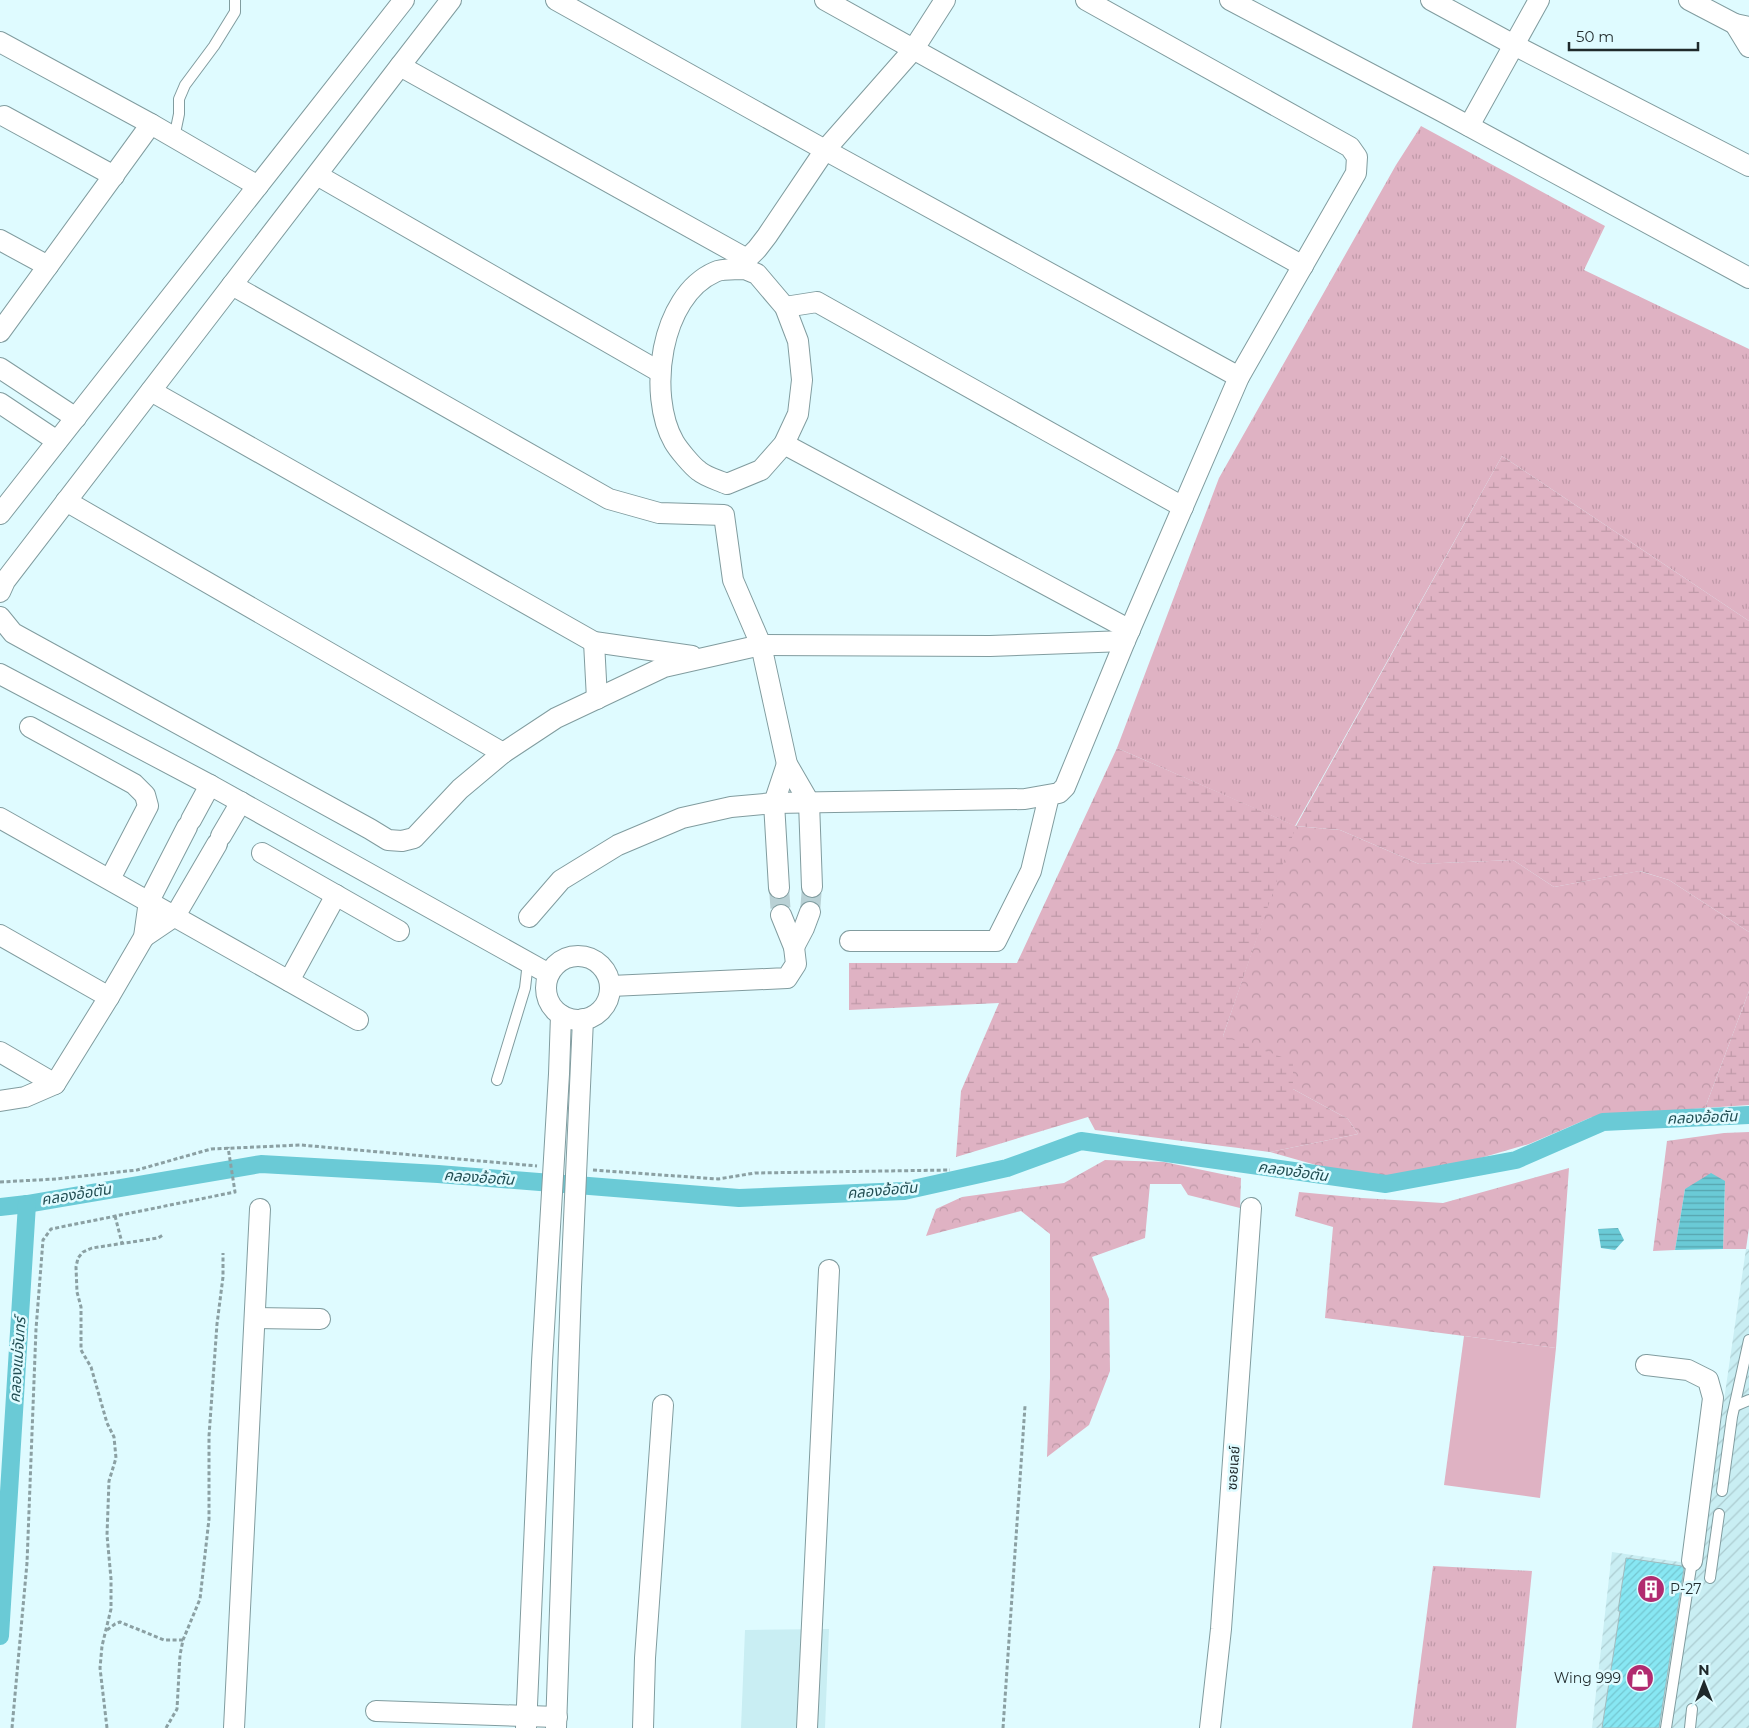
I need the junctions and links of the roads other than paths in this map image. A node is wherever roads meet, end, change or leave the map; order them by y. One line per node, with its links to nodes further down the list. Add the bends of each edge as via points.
1 (235, 0): 21 (lane, via 235,12 185,84 179,99)
2 (404, 0): 26 (street)
3 (451, 0): 17 (street)
4 (556, 0): 22 (street)
5 (825, 0): 16 (street)
6 (945, 0): 16 (street)
7 (1086, 0): 30 (street, via 1350,147 1357,157 1356,173)
8 (1230, 0): 20 (street)
9 (1431, 0): 14 (street)
10 (1539, 0): 14 (street)
11 (1689, 0): 12 (street)
12 (1742, 26): 15 (street)
13 (0, 42): 19 (street)
14 (1514, 45): 20 (street); 23 (street)
15 (1749, 47)
16 (913, 50): 22 (street); 30 (street)
17 (400, 66): 24 (street); 28 (street)
18 (4, 116): 25 (street)
19 (151, 124): 21 (street); 25 (street)
20 (1469, 126): 31 (street)
21 (174, 138): 26 (street)
22 (825, 150): 28 (street); 37 (street)
23 (1749, 166)
24 (317, 175): 32 (street); 36 (street)
25 (114, 176): 29 (street)
26 (258, 186): 40 (street)
27 (0, 240): 29 (street)
28 (746, 264): 33 (street); 36 (street, via 716,271 682,300 665,338)
29 (48, 266): 34 (street)
30 (1303, 266): 37 (street)
31 (1749, 278)
32 (232, 285): 38 (street); 47 (street, via 609,499 659,513)
33 (785, 307): 42 (street, via 798,341 802,380 798,414); 45 (street, via 816,302)
34 (0, 332)
35 (0, 368): 40 (street)
36 (660, 372): 43 (street, via 662,411 674,442 698,471)
37 (1239, 377): 45 (street)
38 (151, 391): 44 (street); 51 (street)
39 (0, 403): 41 (street)
40 (76, 418): 41 (street)
41 (57, 441): 46 (street)
42 (784, 444): 43 (street, via 760,470); 50 (street)
43 (726, 484): 47 (street)
44 (66, 501): 48 (street); 57 (street)
45 (1183, 508): 50 (street)
46 (0, 514)
47 (724, 515): 52 (street, via 733,580)
48 (0, 592)
49 (0, 617): 57 (street, via 13,633 388,840 414,838 460,789)
50 (1128, 635): 52 (street, via 990,646); 60 (street, via 1065,787 1059,794)
51 (594, 642): 53 (street); 55 (street)
52 (761, 646): 53 (street); 58 (street)
53 (706, 658): 55 (street, via 664,667)
54 (0, 674): 59 (street)
55 (598, 698): 57 (street, via 556,718)
56 (30, 727): 66 (street, via 134,784 145,795 148,806)
57 (503, 753)
58 (787, 764): 62 (street); 63 (street)
59 (210, 786): 61 (street); 70 (street)
60 (1049, 796): 62 (street, via 1025,800); 78 (street, via 1031,871 996,941)
61 (241, 802): 73 (street); 80 (street)
62 (809, 802): 63 (street); 67 (street)
63 (774, 803): 68 (street); 74 (street, via 682,818 618,844 561,880)
64 (0, 818): 66 (street)
65 (262, 853): 69 (street)
66 (110, 879): 70 (street)
67 (812, 887)
68 (779, 888)
69 (336, 895): 75 (street); 82 (street)
70 (149, 901): 73 (street); 77 (street)
71 (810, 912): 79 (street)
72 (781, 915): 79 (street)
73 (175, 916): 77 (street); 82 (street)
74 (529, 917)
75 (399, 931)
76 (0, 936): 84 (street)
77 (144, 937): 84 (street)
78 (850, 941)
79 (794, 947): 83 (street, via 796,964 787,978)
80 (528, 962): 81 (street); 89 (lane, via 525,988)
81 (549, 974): 83 (street, via 570,956 584,956 607,972); 85 (street, via 547,996)
82 (289, 981): 87 (street)
83 (610, 986): 86 (street, via 606,1004 600,1011)
84 (109, 997): 90 (street)
85 (561, 1014): 86 (street, via 571,1019); 108 (street)
86 (583, 1019): 109 (street)
87 (358, 1020)
88 (0, 1052): 90 (street)
89 (496, 1080)
90 (55, 1084): 91 (street, via 25,1097)
91 (0, 1101)
92 (1251, 1208): 113 (street, ซอยเลย์, via 1221,1628)
93 (260, 1209): 95 (street)
94 (829, 1270): 112 (street)
95 (255, 1318): 96 (street); 110 (street)
96 (320, 1319)
97 (1749, 1340): 101 (lane)
98 (1646, 1365): 104 (street, via 1688,1370 1708,1380 1712,1398)
99 (1749, 1400): 101 (lane)
100 (663, 1405): 111 (street, via 644,1658)
101 (1734, 1406): 102 (lane)
102 (1722, 1491)
103 (1719, 1514): 105 (lane)
104 (1692, 1561): 114 (lane)
105 (1710, 1578)
106 (1692, 1709): 115 (lane)
107 (376, 1711): 108 (street)
108 (526, 1722): 109 (street)
109 (557, 1723)
110 (234, 1728)
111 (643, 1728)
112 (807, 1728)
113 (1210, 1728)
114 (1666, 1728)
115 (1690, 1728)

